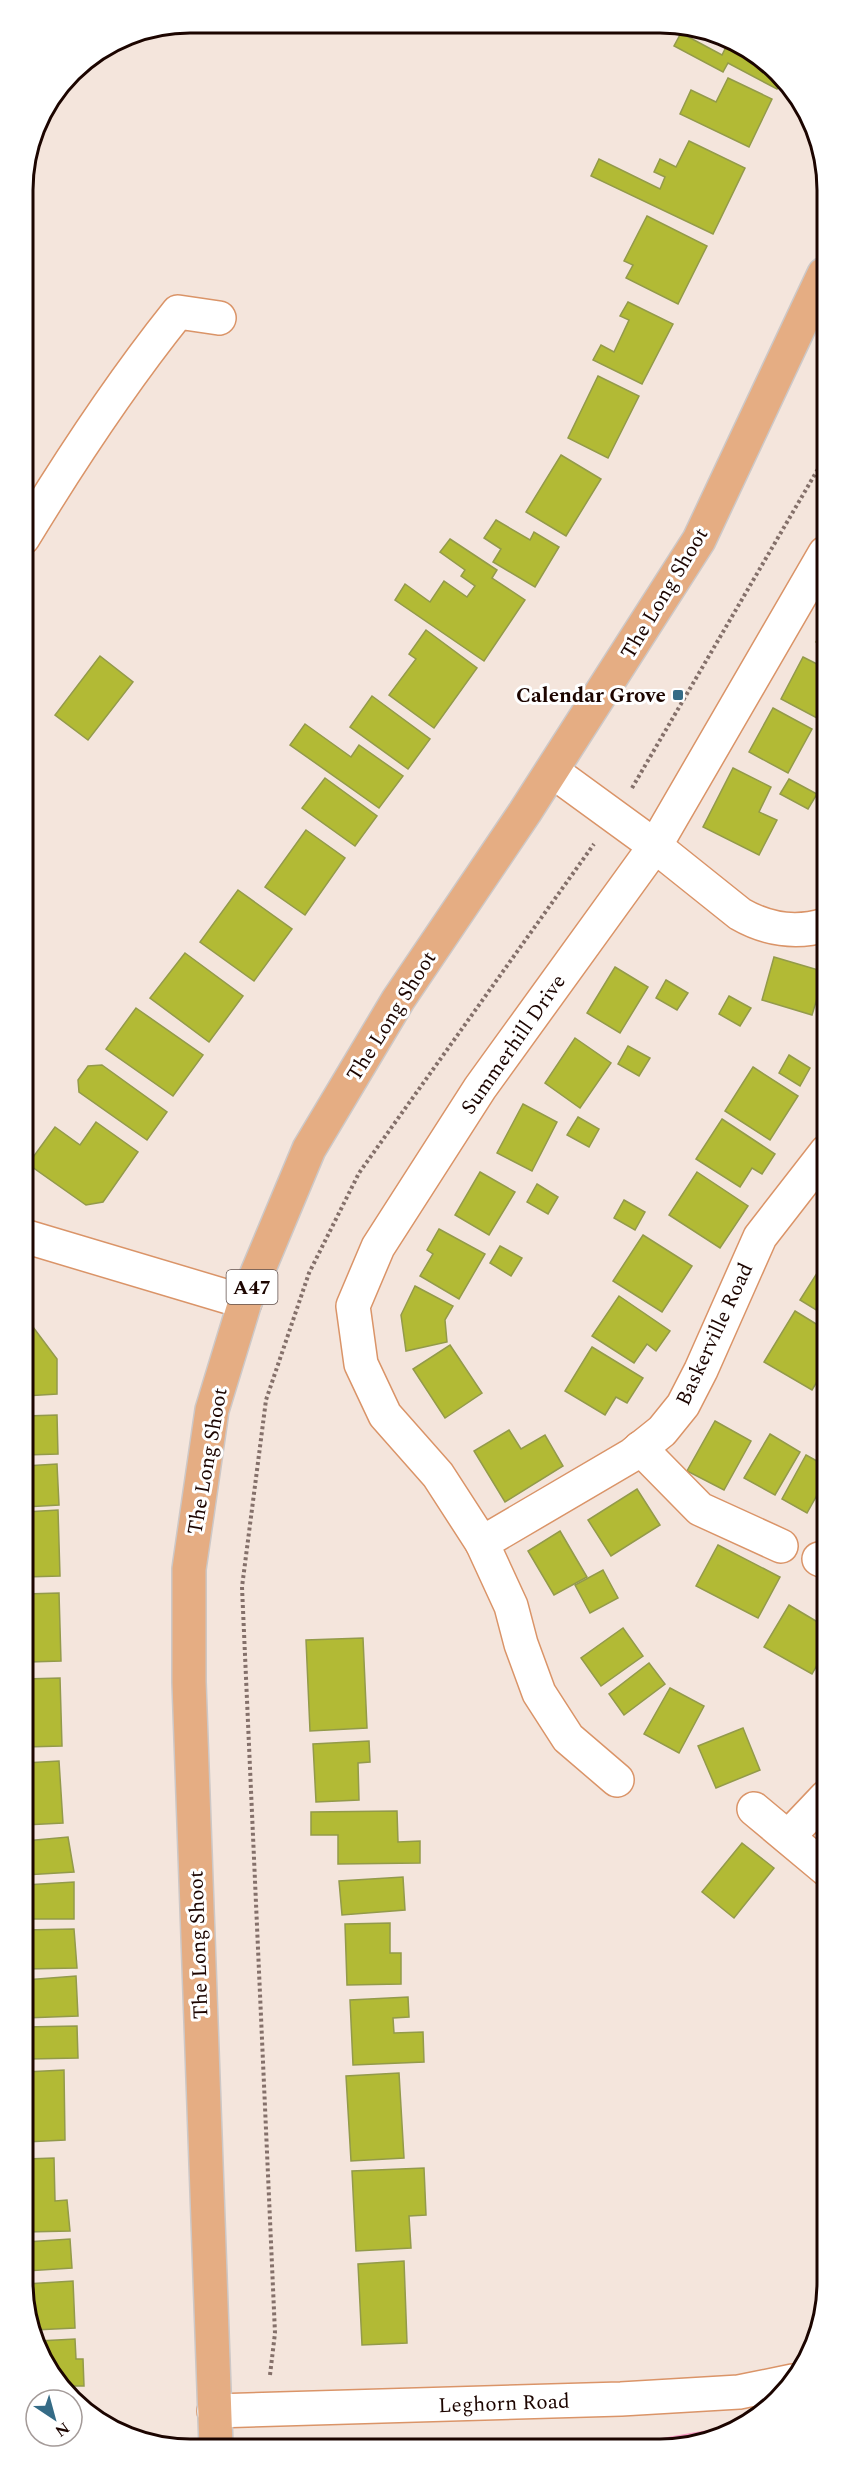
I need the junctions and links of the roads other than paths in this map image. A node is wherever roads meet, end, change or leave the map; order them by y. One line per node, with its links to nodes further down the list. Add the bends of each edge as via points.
1 (817, 289): 5 (main road, The Long Shoot / A47, via 699,540)
2 (219, 318): 3 (street, via 178,312 78,449)
3 (33, 522)
4 (817, 567): 6 (street, Summerhill Drive)
5 (552, 771): 6 (street); 10 (main road, The Long Shoot / A47, via 398,1000 309,1149)
6 (655, 846): 7 (street, via 755,923 774,929); 12 (street, Summerhill Drive, via 480,1088 378,1247 353,1306 361,1364 385,1415 438,1475)
7 (817, 928)
8 (817, 1164): 11 (street, Baskerville Road, via 760,1237 683,1405 662,1431)
9 (33, 1239): 10 (street)
10 (245, 1302): 20 (main road, The Long Shoot / A47, via 212,1410 189,1569)
11 (640, 1448): 12 (street, Baskerville Road); 13 (street, via 700,1509)
12 (482, 1543): 14 (street, via 511,1606 539,1693 568,1738)
13 (781, 1546)
14 (617, 1780)
15 (817, 1806): 17 (street)
16 (754, 1809): 17 (street)
17 (788, 1837): 18 (street)
18 (817, 1862)
19 (780, 2384): 20 (street, Leghorn Road, via 739,2392 621,2399)
20 (214, 2411): 21 (main road, The Long Shoot / A47)
21 (216, 2439)

